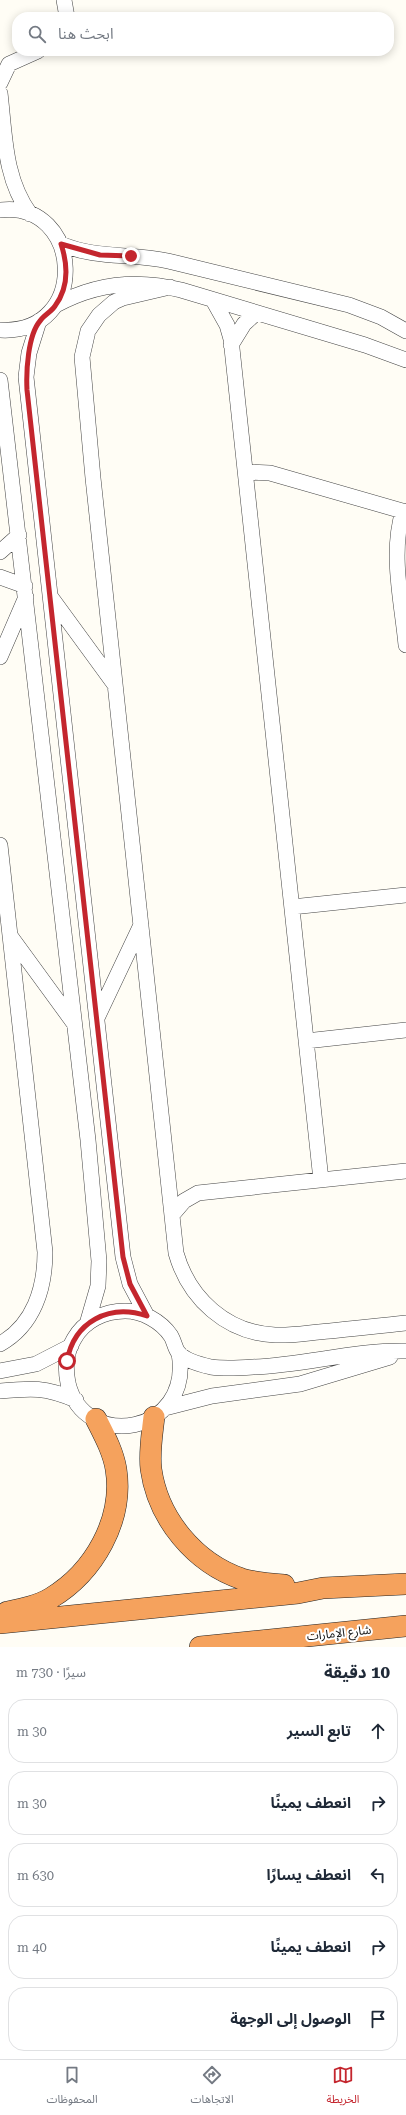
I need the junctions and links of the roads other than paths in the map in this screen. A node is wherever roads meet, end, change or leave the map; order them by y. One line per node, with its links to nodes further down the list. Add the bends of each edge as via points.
1 (64, 0): 2 (street)
2 (66, 12)
3 (27, 56): 4 (street, via 9,64)
4 (0, 83)
5 (0, 93): 7 (street, via 9,168 16,192)
6 (0, 210): 7 (street, via 17,210)
7 (30, 214): 8 (street, via 48,226)
8 (61, 244): 11 (street, via 67,269 64,288); 15 (street, via 100,255 162,260 342,304 376,315)
9 (170, 287): 10 (street); 11 (street, via 119,284 90,290); 28 (street, via 114,302 93,323 83,348 92,478)
10 (213, 300): 12 (street); 16 (street, via 227,325)
11 (56, 305): 13 (street)
12 (256, 313): 16 (street, via 244,324); 17 (street, via 365,345)
13 (39, 321): 14 (street, via 19,329); 25 (street, via 29,353 26,377)
14 (0, 330)
15 (406, 331)
16 (231, 345): 19 (street)
17 (406, 360)
18 (0, 380): 21 (street)
19 (246, 472): 20 (street, via 270,473); 31 (street)
20 (404, 512): 26 (street, via 398,530 397,555)
21 (19, 535): 22 (street); 24 (street)
22 (0, 552)
23 (0, 577): 24 (street)
24 (25, 591): 27 (street); 35 (street)
25 (49, 594): 28 (street); 34 (street)
26 (406, 645)
27 (0, 657)
28 (115, 686): 32 (street)
29 (0, 845): 33 (street)
30 (406, 895): 31 (street)
31 (292, 907): 37 (street)
32 (141, 925): 34 (street); 39 (street)
33 (10, 936): 35 (street); 46 (street, via 36,1155 45,1272 36,1304 28,1319)
34 (97, 1018): 43 (street, via 123,1257 130,1284)
35 (75, 1024): 45 (street, via 99,1261 98,1286)
36 (406, 1030): 37 (street)
37 (306, 1041): 40 (street)
38 (406, 1171): 40 (street)
39 (168, 1176): 41 (street, via 181,1187); 42 (street)
40 (321, 1180): 41 (street)
41 (198, 1193): 42 (street, via 184,1201)
42 (172, 1215): 44 (street, via 176,1253 187,1282 206,1305 234,1325 276,1335)
43 (147, 1316): 45 (street, via 129,1311 111,1312); 49 (street, via 170,1335)
44 (406, 1323)
45 (87, 1324): 47 (street)
46 (0, 1344)
47 (71, 1346): 50 (street, via 36,1364); 52 (street, via 66,1373)
48 (406, 1352): 49 (street, via 367,1352 292,1364 229,1369 200,1364); 53 (street, via 300,1384 212,1396)
49 (179, 1353): 53 (street, via 179,1382 174,1396)
50 (0, 1371)
51 (0, 1391): 52 (street, via 43,1389)
52 (76, 1400): 54 (street)
53 (159, 1413): 54 (street, via 140,1423 125,1426); 56 (highway, via 150,1449 156,1490 171,1521 188,1544 222,1571 243,1579 264,1584)
54 (96, 1419): 57 (highway, via 112,1451 118,1489 115,1508 100,1548 87,1568 70,1585 28,1608)
55 (406, 1584): 56 (highway)
56 (323, 1588): 58 (highway, via 298,1593)
57 (0, 1613)
58 (0, 1623)
59 (406, 1626): 60 (highway, شارع الإمارات)
60 (200, 1647)

